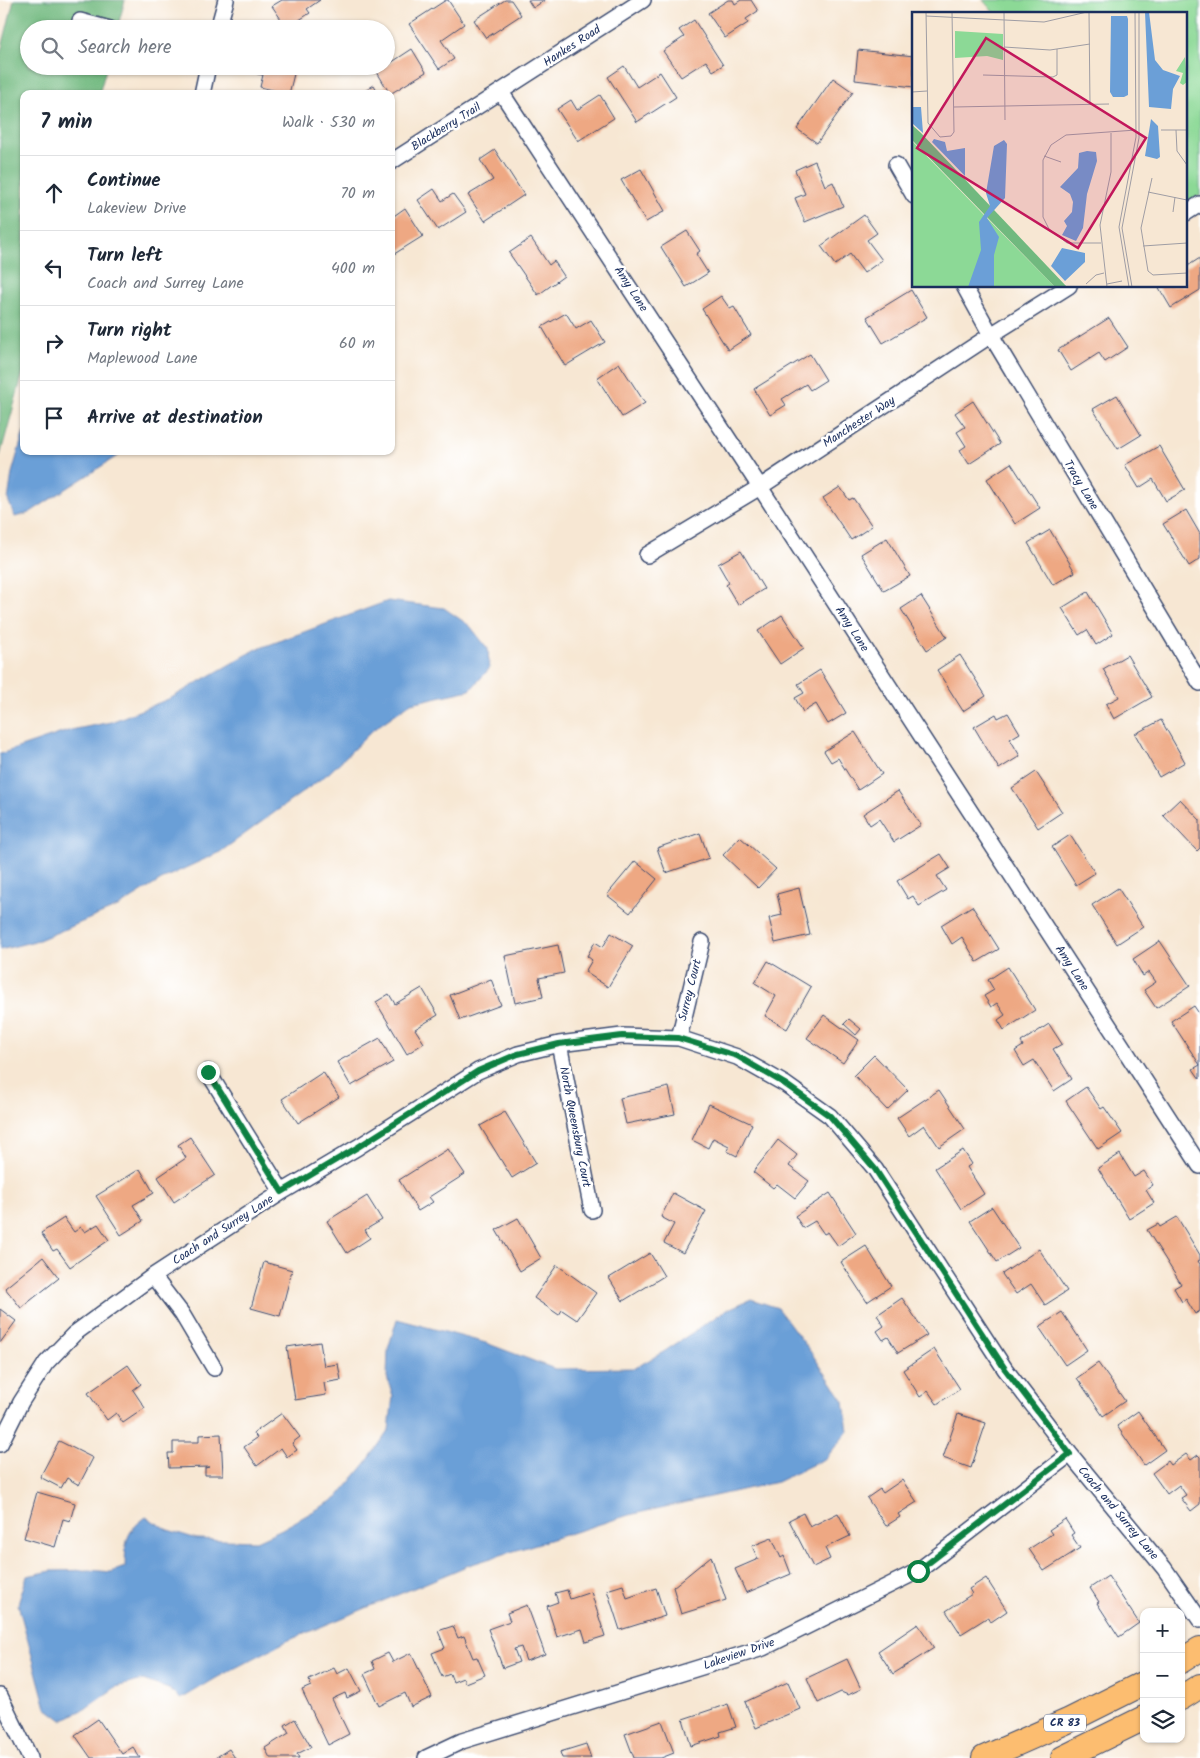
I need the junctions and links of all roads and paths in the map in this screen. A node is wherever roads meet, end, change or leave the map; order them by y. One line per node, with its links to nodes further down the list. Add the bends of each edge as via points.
1 (226, 0): 3 (street)
2 (643, 0): 6 (street, Hankes Road)
3 (220, 20)
4 (206, 75): 5 (street)
5 (203, 90)
6 (501, 92): 7 (street, Blackberry Trail); 15 (street, Amy Lane)
7 (395, 159)
8 (896, 165): 9 (street)
9 (912, 193)
10 (1200, 204): 11 (street)
11 (1188, 212)
12 (965, 288): 14 (street, Tracy Lane)
13 (1066, 288): 14 (street, Manchester Way)
14 (991, 335): 15 (street, Manchester Way); 17 (street, Tracy Lane)
15 (760, 487): 16 (street, Manchester Way); 22 (street, Amy Lane)
16 (646, 555)
17 (1200, 683)
18 (702, 942): 19 (street, Surrey Court)
19 (678, 1038): 20 (street, Coach and Surrey Lane, via 622,1036); 29 (street, Coach and Surrey Lane, via 737,1056 830,1116 875,1169 1005,1369)
20 (559, 1044): 24 (street, Coach and Surrey Lane, via 518,1054 478,1071); 25 (street, North Queensbury Court)
21 (208, 1072): 24 (street)
22 (1195, 1148): 23 (street, Amy Lane)
23 (1200, 1166)
24 (282, 1192): 26 (street, Coach and Surrey Lane)
25 (592, 1210)
26 (153, 1276): 27 (street, via 182,1314); 28 (street, Coach and Surrey Lane, via 74,1334 46,1363)
27 (214, 1368)
28 (0, 1444)
29 (1070, 1454): 30 (street, Coach and Surrey Lane, via 1164,1568); 39 (street, Lakeview Drive, via 918,1571 763,1648 462,1740)
30 (1200, 1620)
31 (1200, 1649): 32 (main road)
32 (1185, 1658)
33 (1140, 1685): 40 (main road, CR 83)
34 (1200, 1686): 35 (main road)
35 (1185, 1695)
36 (0, 1696): 38 (street)
37 (1140, 1720): 41 (main road, CR 83)
38 (30, 1758)
39 (426, 1758)
40 (984, 1758)
41 (1062, 1758)

